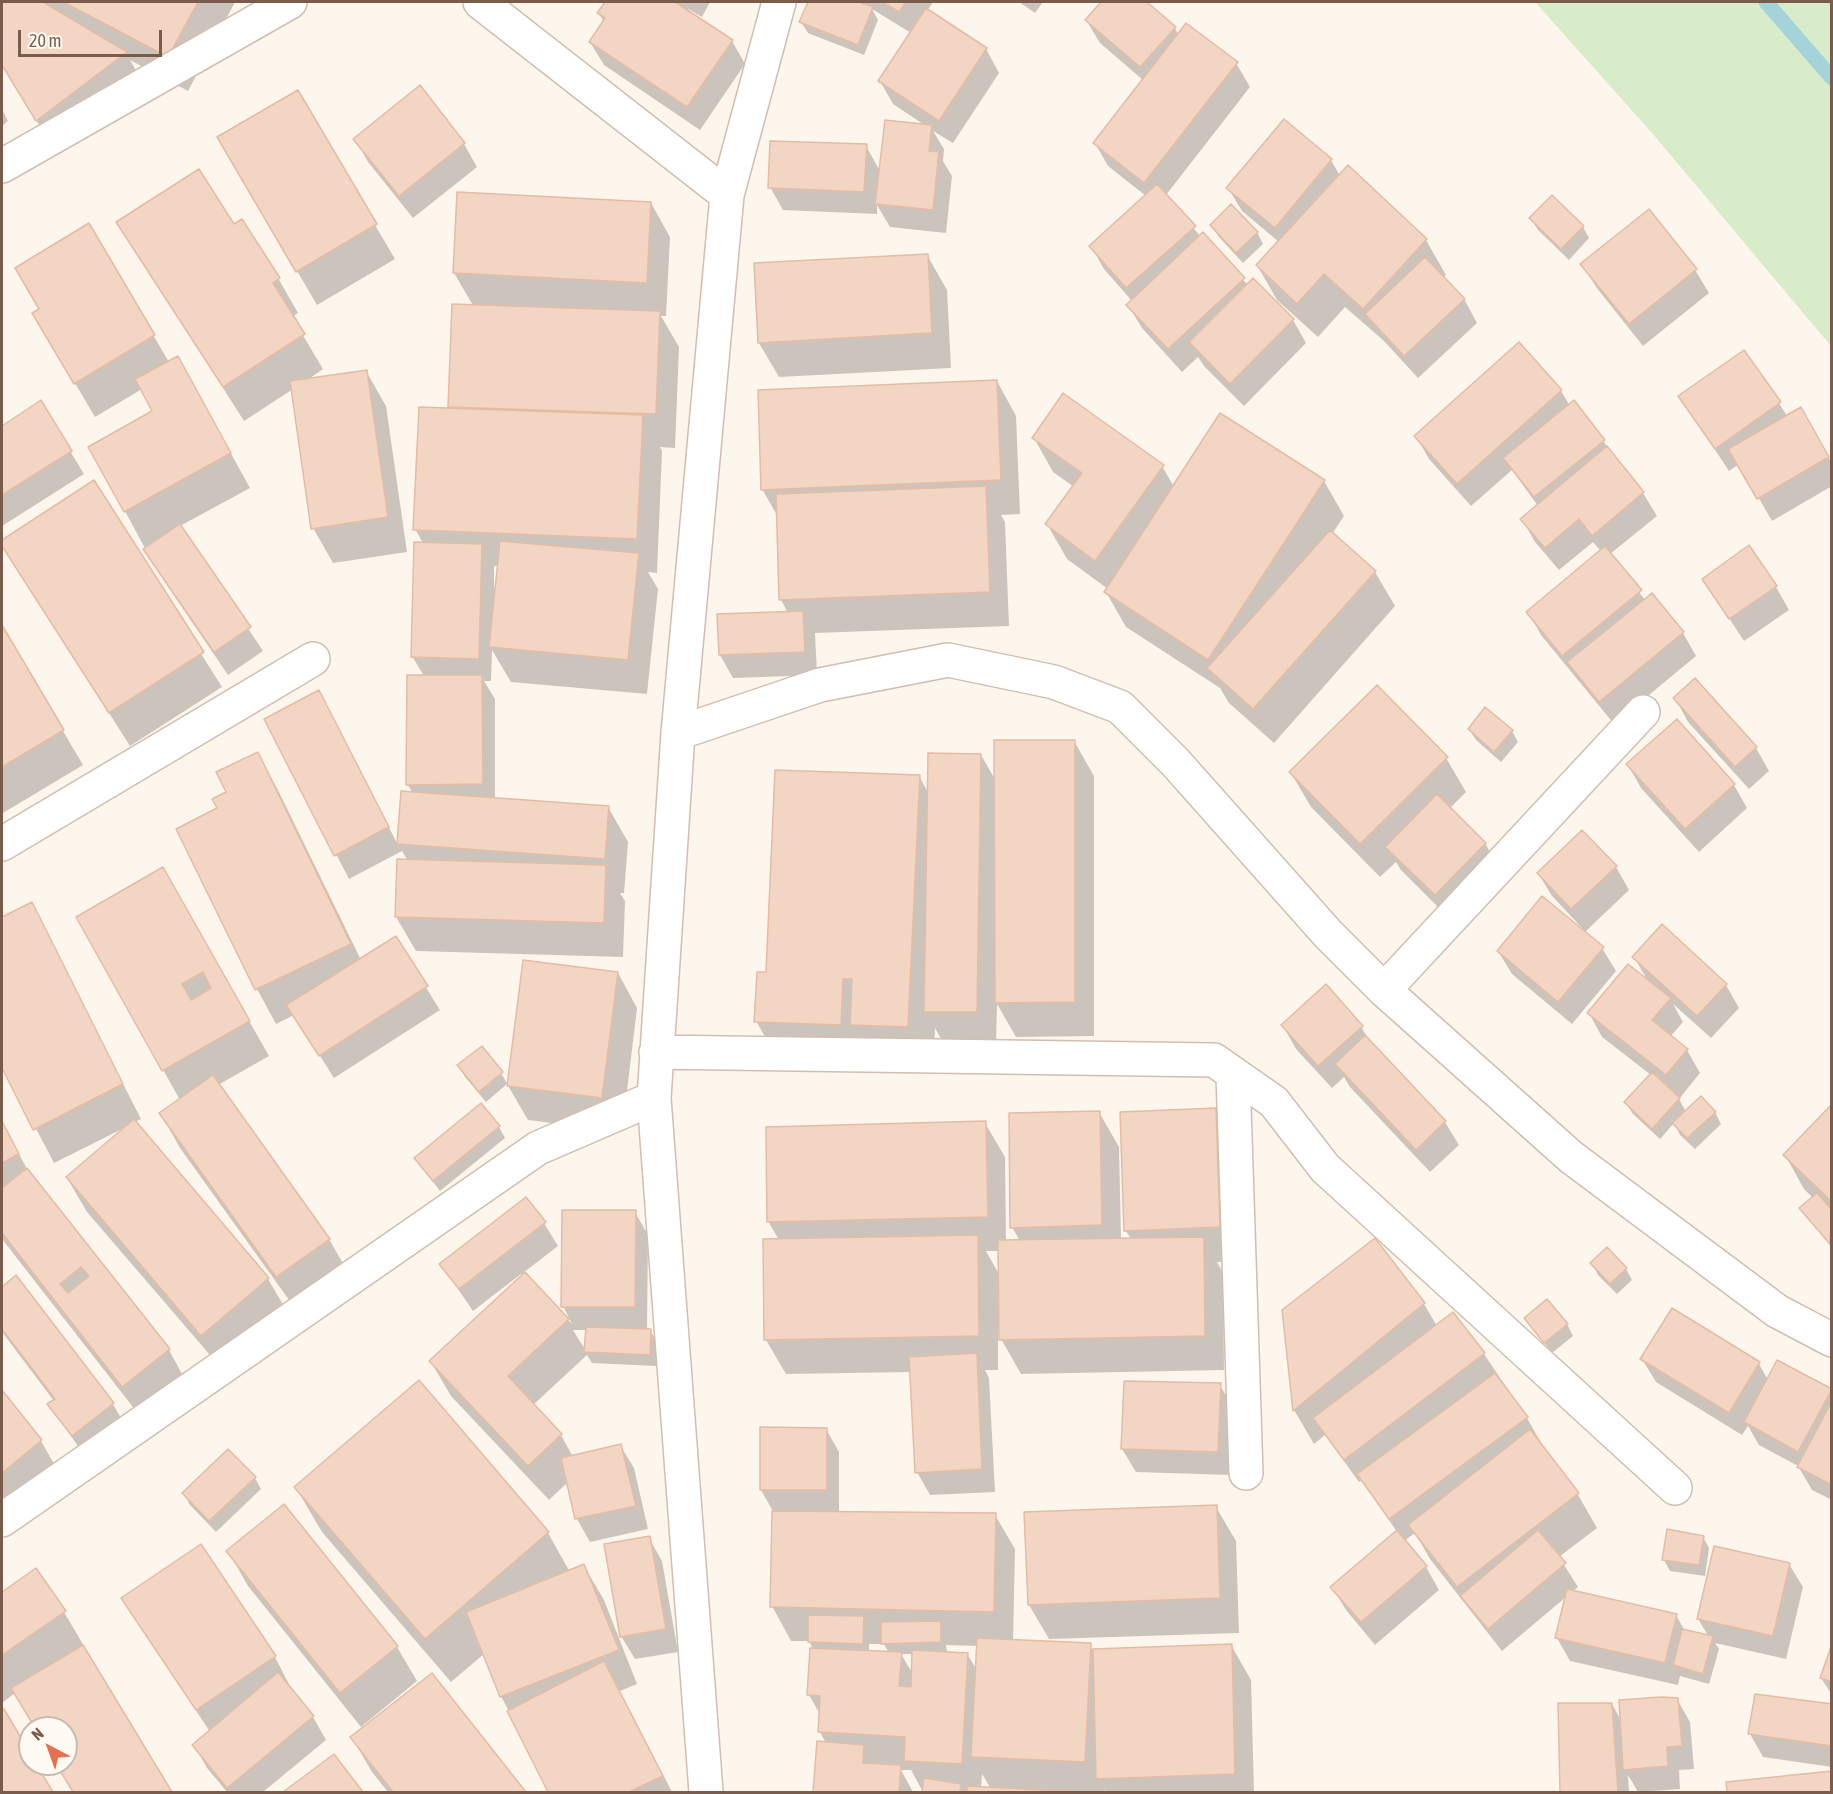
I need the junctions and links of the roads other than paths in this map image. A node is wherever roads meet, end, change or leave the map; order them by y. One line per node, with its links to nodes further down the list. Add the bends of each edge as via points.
1 (290, 2): 4 (street)
2 (480, 2): 5 (street)
3 (779, 2): 5 (street)
4 (2, 166)
5 (727, 195): 8 (street)
6 (314, 659): 9 (street)
7 (1643, 712): 10 (street)
8 (678, 733): 10 (street, via 820,685 948,660 1054,682 1120,707); 11 (street)
9 (2, 844)
10 (1384, 990): 14 (street, via 1571,1157 1777,1311)
11 (656, 1052): 12 (street, via 1214,1060); 13 (street)
12 (1233, 1075): 15 (street); 16 (street, via 1274,1102 1325,1168)
13 (654, 1098): 17 (street, via 538,1148); 18 (street)
14 (1832, 1340)
15 (1246, 1473)
16 (1675, 1488)
17 (2, 1520)
18 (706, 1792)

